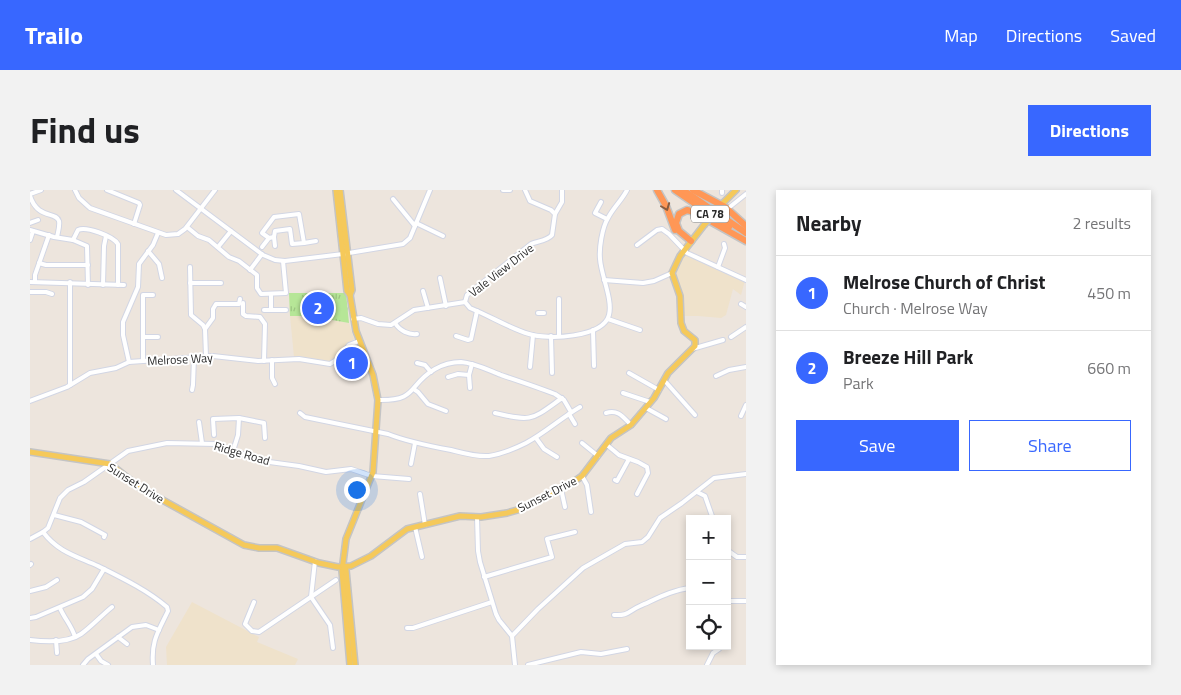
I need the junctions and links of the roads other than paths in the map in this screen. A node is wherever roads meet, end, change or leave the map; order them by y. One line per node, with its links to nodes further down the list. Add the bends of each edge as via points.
1 (41, 190): 20 (street)
2 (75, 190): 31 (street, via 90,208)
3 (107, 190): 31 (street, via 139,203)
4 (176, 190): 26 (street)
5 (215, 190): 26 (street)
6 (336, 190): 61 (main road)
7 (340, 190): 61 (main road)
8 (429, 190): 32 (street)
9 (503, 190): 10 (street)
10 (510, 190)
11 (525, 190): 27 (street, via 530,202)
12 (562, 190): 27 (street, via 562,202)
13 (627, 190): 29 (street)
14 (658, 190): 51 (highway, one-way to 51, via 676,232)
15 (675, 190): 49 (highway, CA 78)
16 (683, 190): 40 (highway, CA 78)
17 (693, 190): 24 (highway)
18 (736, 190): 24 (main road)
19 (746, 194): 25 (street)
20 (30, 195): 23 (street)
21 (393, 199): 32 (street)
22 (601, 202): 29 (street, via 595,212)
23 (31, 205): 44 (street, via 43,214 58,217)
24 (720, 206): 33 (highway); 51 (main road, bridge)
25 (731, 206)
26 (201, 209): 34 (street); 38 (street)
27 (555, 214): 87 (street, Vale View Drive, via 551,238 531,244 467,295)
28 (38, 220): 30 (street)
29 (607, 220): 71 (street, via 600,254)
30 (30, 223)
31 (134, 224): 39 (street)
32 (415, 225): 43 (street); 61 (street, via 410,238 403,244)
33 (746, 226)
34 (188, 227): 39 (street, via 173,235); 56 (street)
35 (302, 228): 36 (street); 45 (street, via 299,214 274,217 262,233); 52 (street)
36 (290, 229): 46 (street, via 275,231); 52 (street, via 292,244)
37 (32, 230): 41 (street); 47 (street)
38 (230, 231): 56 (street); 60 (street)
39 (158, 232): 59 (street)
40 (746, 233)
41 (49, 235): 44 (street); 63 (street)
42 (106, 236): 48 (street, via 83,228 78,230); 78 (street); 79 (street, via 118,244)
43 (443, 236)
44 (57, 237): 48 (street)
45 (269, 238): 46 (street); 57 (street)
46 (274, 238): 55 (street)
47 (30, 240)
48 (73, 240): 64 (street, via 87,246)
49 (746, 240): 51 (highway, via 687,210 679,214 676,223)
50 (316, 241): 52 (street)
51 (690, 242): 58 (main road)
52 (304, 243)
53 (724, 244): 66 (street)
54 (637, 245): 58 (street, via 662,229)
55 (275, 246)
56 (218, 247): 67 (street)
57 (262, 247)
58 (684, 250): 66 (street); 68 (main road)
59 (148, 251): 69 (street, via 159,264); 121 (street, via 139,264 138,287 123,322)
60 (262, 254): 62 (street); 67 (street)
61 (345, 254): 62 (street); 99 (main road, via 347,291)
62 (283, 261): 84 (street, via 286,293)
63 (39, 263): 64 (street); 73 (street)
64 (88, 265): 77 (street)
65 (190, 267): 75 (street)
66 (718, 267): 72 (street)
67 (250, 270): 84 (street, via 256,275 258,291)
68 (672, 273): 71 (street, via 644,283); 115 (main road, via 680,297 682,328 696,342)
69 (162, 278)
70 (440, 278): 89 (street)
71 (604, 280): 98 (street, via 610,306)
72 (746, 280)
73 (32, 282): 74 (street)
74 (70, 282): 77 (street); 137 (street)
75 (190, 282): 76 (street); 102 (street, via 190,315)
76 (221, 283)
77 (88, 285): 78 (street)
78 (103, 285): 79 (street)
79 (118, 285): 80 (street)
80 (124, 285)
81 (423, 291): 91 (street)
82 (30, 292): 83 (street)
83 (52, 294)
84 (271, 294): 93 (street)
85 (152, 295): 112 (street, via 143,295)
86 (559, 299): 109 (street)
87 (465, 302): 89 (street); 95 (street, Vale View Drive)
88 (742, 304): 90 (street)
89 (446, 306): 91 (street)
90 (746, 307)
91 (428, 308): 100 (street, via 414,310)
92 (264, 310): 93 (street)
93 (271, 310): 94 (street)
94 (286, 310)
95 (477, 311): 106 (street, Vale View Drive); 107 (street, via 471,339)
96 (538, 313): 97 (street)
97 (544, 313)
98 (608, 318): 103 (street); 104 (street)
99 (353, 319): 100 (street, via 361,318 386,326); 114 (main road)
100 (395, 324): 105 (street, via 400,330)
101 (746, 327): 111 (street)
102 (205, 329): 116 (street); 120 (street, via 213,318 216,304 239,304 242,301 243,314 260,317 265,324)
103 (593, 330): 109 (street, Vale View Drive); 125 (street)
104 (640, 330)
105 (417, 334)
106 (533, 335): 108 (street, Vale View Drive); 124 (street)
107 (456, 336)
108 (552, 336): 109 (street, Vale View Drive); 128 (street)
109 (559, 336)
110 (158, 337): 112 (street)
111 (731, 337)
112 (143, 338): 119 (street)
113 (723, 340): 115 (street)
114 (359, 341): 118 (street, Melrose Way, via 330,364 299,359); 144 (main road, via 373,375)
115 (692, 349): 134 (main road, Sunset Drive)
116 (206, 356): 117 (street, Melrose Way); 120 (street, Melrose Way)
117 (194, 357): 119 (street, Melrose Way); 139 (street)
118 (272, 360): 120 (street, Melrose Way); 136 (street)
119 (143, 361): 121 (street, Melrose Way)
120 (264, 361)
121 (129, 362): 137 (street, Melrose Way, via 90,373)
122 (417, 363): 127 (street, via 425,365)
123 (472, 364): 127 (street, via 450,363); 130 (street); 131 (street)
124 (530, 366)
125 (594, 366)
126 (746, 367): 132 (street)
127 (431, 372): 140 (street)
128 (552, 373)
129 (629, 373): 141 (street)
130 (498, 374): 135 (street); 143 (street)
131 (469, 375): 133 (street); 138 (street)
132 (716, 376)
133 (448, 377)
134 (664, 380): 141 (main road, Sunset Drive); 155 (street)
135 (496, 381)
136 (275, 384)
137 (70, 385): 145 (street, Melrose Way)
138 (470, 388)
139 (192, 390)
140 (415, 390): 144 (street, via 398,400); 150 (street, via 428,404)
141 (659, 390): 146 (main road, Sunset Drive)
142 (622, 393): 146 (street)
143 (562, 398): 152 (street, via 530,418 519,419); 153 (street)
144 (378, 400): 162 (main road)
145 (30, 401)
146 (650, 402): 149 (main road, Sunset Drive)
147 (746, 406): 156 (street)
148 (580, 407): 153 (street)
149 (646, 408): 158 (street); 161 (main road, Sunset Drive)
150 (446, 411)
151 (300, 413): 162 (street, via 306,417)
152 (495, 413)
153 (570, 413): 160 (street); 165 (street)
154 (606, 413): 161 (street, via 616,412)
155 (695, 414)
156 (742, 416)
157 (239, 418): 163 (street, via 213,419); 164 (street, via 264,423); 170 (street)
158 (666, 419)
159 (199, 422): 166 (street)
160 (575, 424)
161 (631, 426): 169 (main road, Sunset Drive, via 615,435)
162 (376, 431): 167 (street); 179 (main road)
163 (214, 435)
164 (265, 438)
165 (536, 438): 167 (street, via 490,456); 173 (street, via 544,449)
166 (202, 443): 170 (street, Ridge Road); 176 (street, Ridge Road, via 174,442 138,448)
167 (415, 443): 177 (street)
168 (582, 443): 172 (street)
169 (606, 445): 172 (main road, Sunset Drive); 175 (street)
170 (233, 450): 179 (street, Ridge Road, via 262,461 326,472 355,470)
171 (31, 452): 174 (street); 176 (main road, Sunset Drive)
172 (598, 456): 180 (main road, Sunset Drive)
173 (557, 457)
174 (30, 458)
175 (629, 459): 182 (street); 187 (street, via 649,470)
176 (110, 464): 191 (street, Ridge Road, via 62,495); 203 (main road, Sunset Drive, via 139,487 244,545 286,550)
177 (411, 464)
178 (746, 474): 183 (street, via 714,478)
179 (372, 476): 181 (street, Ridge Road); 204 (main road, via 346,539)
180 (582, 476): 184 (main road, Sunset Drive); 190 (street, via 587,485)
181 (409, 479)
182 (615, 480)
183 (705, 486): 185 (street); 188 (street)
184 (561, 489): 189 (street); 193 (main road, Sunset Drive, via 512,512)
185 (696, 492): 188 (street); 223 (street, via 660,518 642,542 625,544 583,568)
186 (420, 494): 194 (street)
187 (637, 494)
188 (706, 499): 192 (street)
189 (565, 507)
190 (591, 512)
191 (54, 515): 196 (street, Ridge Road); 198 (street, via 81,522)
192 (712, 515)
193 (477, 517): 194 (main road, Sunset Drive, via 460,516); 206 (street, via 478,551)
194 (424, 525): 195 (main road, Sunset Drive)
195 (415, 527): 201 (street); 204 (main road, Sunset Drive, via 404,530 358,564)
196 (43, 532): 199 (street, Ridge Road); 205 (street, via 58,548)
197 (575, 532): 206 (street, via 547,539 552,557)
198 (104, 537)
199 (30, 539)
200 (731, 553): 202 (street)
201 (422, 557)
202 (746, 557)
203 (315, 562): 204 (main road, Sunset Drive); 211 (street)
204 (343, 566): 222 (main road, via 346,570)
205 (104, 569): 217 (street, via 88,593); 221 (street, via 166,606 168,611)
206 (484, 577): 215 (street)
207 (57, 580): 210 (street)
208 (336, 580): 211 (street)
209 (686, 589): 218 (street, via 640,606 627,615)
210 (30, 592)
211 (311, 596): 214 (street, via 257,632 244,624); 230 (street, via 330,625)
212 (731, 601): 213 (street)
213 (746, 601)
214 (254, 602)
215 (492, 602): 220 (street); 223 (street, via 499,620)
216 (112, 607): 224 (street)
217 (60, 608): 219 (street); 224 (street)
218 (614, 615)
219 (30, 618)
220 (407, 628)
221 (159, 630): 225 (street, via 140,625); 237 (street, via 152,650)
222 (349, 630): 238 (main road); 239 (main road)
223 (512, 636): 240 (street)
224 (75, 637): 227 (street)
225 (118, 637): 228 (street); 234 (street)
226 (32, 640): 227 (street); 229 (street)
227 (56, 640): 233 (street)
228 (127, 644)
229 (33, 648)
230 (333, 648)
231 (627, 649): 241 (street, via 601,654 581,652)
232 (718, 650): 242 (street)
233 (56, 653)
234 (96, 654): 235 (street); 236 (street)
235 (83, 665)
236 (108, 665)
237 (153, 665)
238 (350, 665)
239 (354, 665)
240 (515, 665)
241 (528, 665)
242 (707, 665)

